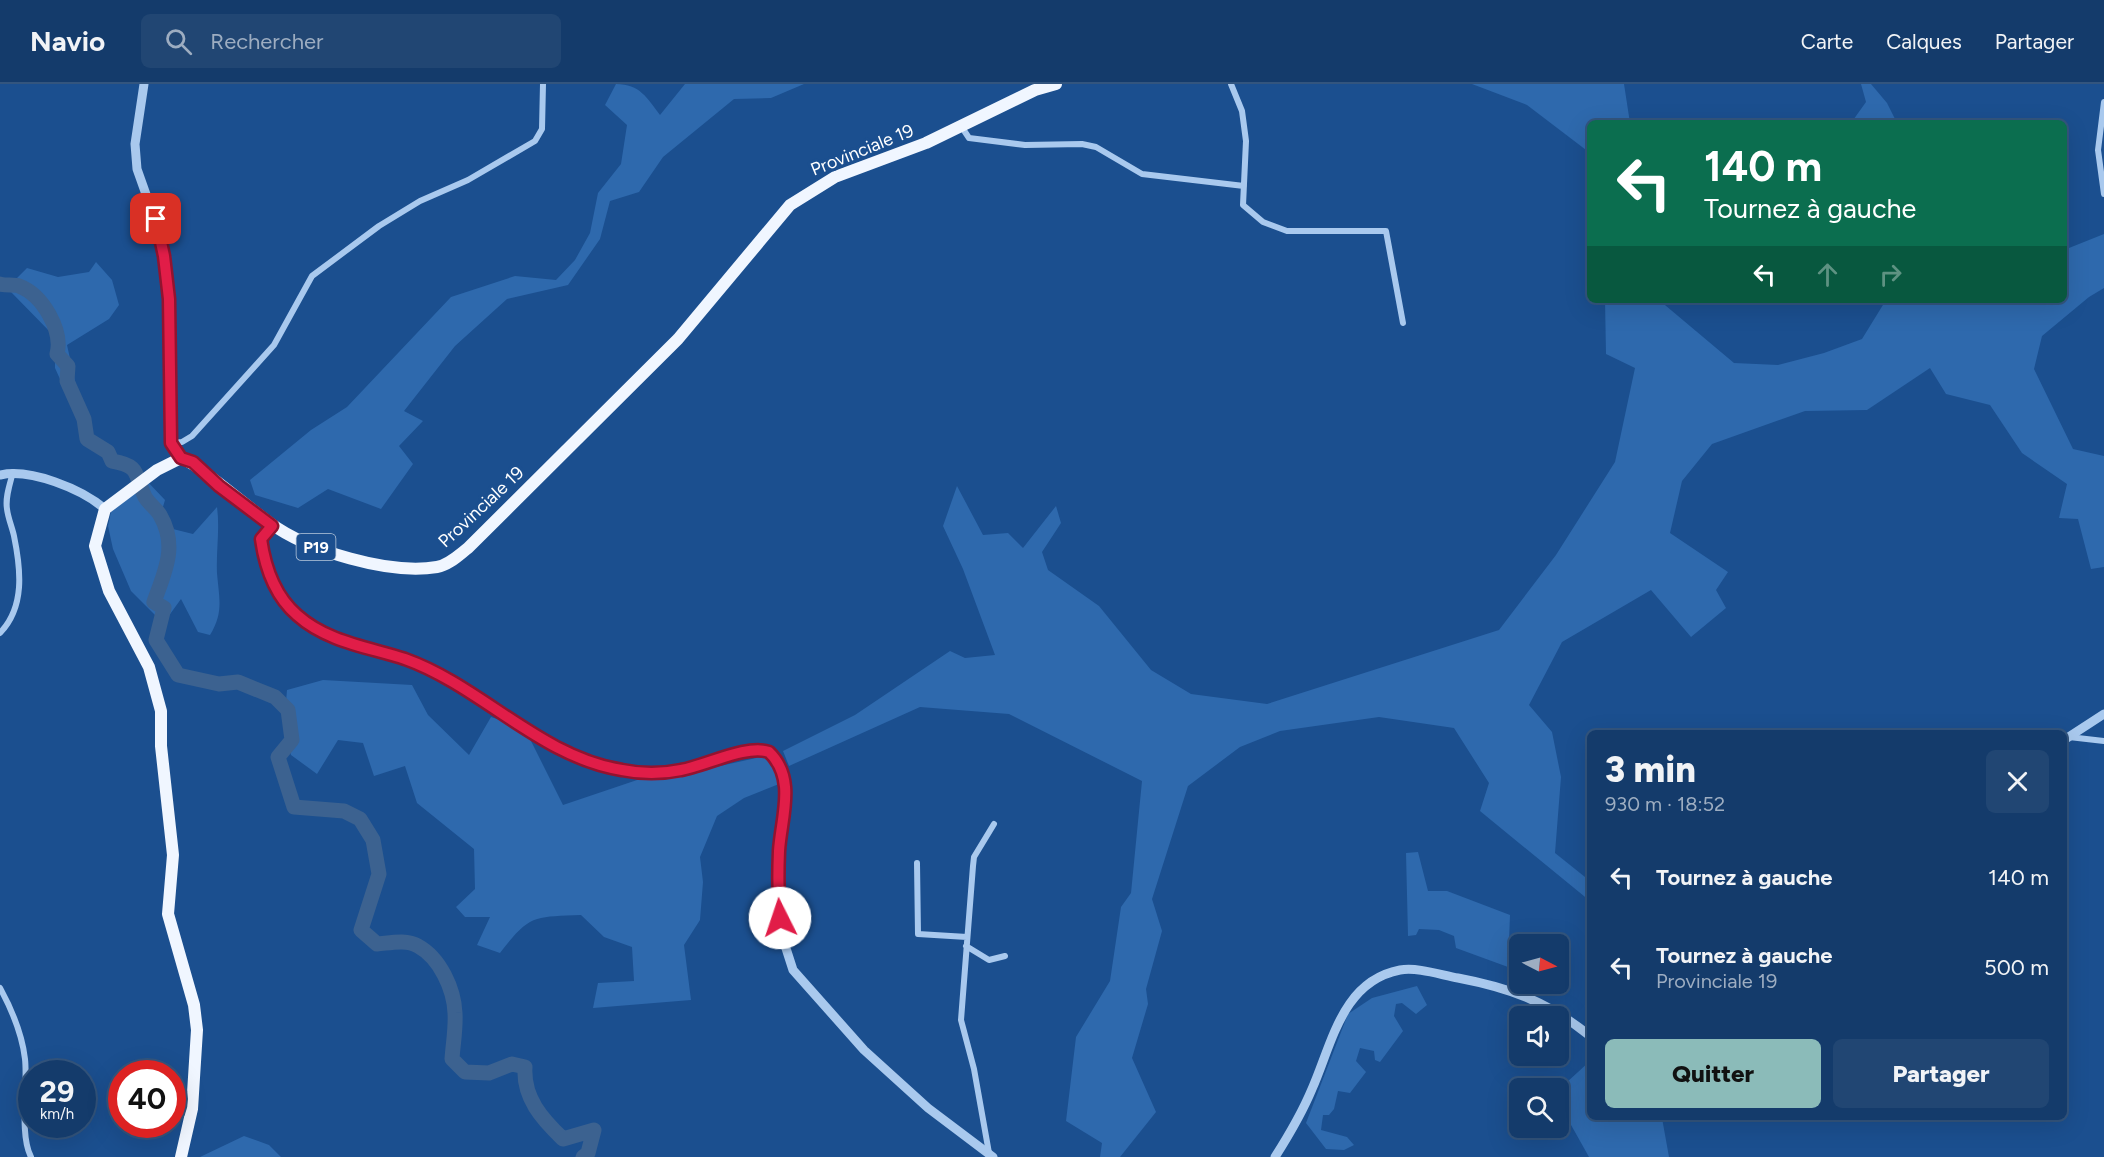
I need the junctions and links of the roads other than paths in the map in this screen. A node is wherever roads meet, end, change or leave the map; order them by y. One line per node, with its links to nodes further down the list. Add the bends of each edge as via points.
1 (144, 84): 10 (street, via 135,144 137,169 159,231 167,276)
2 (543, 84): 10 (street, via 542,129 535,141 468,180 420,201 312,276 274,345 199,429 187,440)
3 (1056, 84): 6 (main road, Provinciale 19 / P19, via 1035,90)
4 (1231, 84): 7 (street, via 1244,123)
5 (2104, 102): 8 (street, via 2098,150)
6 (961, 126): 7 (street, via 969,138 1025,145 1082,144 1096,147 1125,166 1155,177); 15 (main road, Provinciale 19 / P19, via 892,158 835,177 790,205 678,339 451,561 439,567 368,561 321,549)
7 (1244, 186): 9 (street, via 1243,205 1276,228 1302,232 1386,231)
8 (2104, 194)
9 (1403, 323)
10 (171, 443): 11 (street)
11 (181, 458): 14 (main road, via 157,470); 15 (main road, Provinciale 19 / P19, via 193,462)
12 (13, 472): 13 (street); 14 (street, via 76,490); 16 (street, via 6,507 20,585 11,622)
13 (0, 475)
14 (105, 509): 30 (main road, via 95,546 109,591 149,667 161,711 160,746 173,855 168,914 194,1005 197,1030 192,1109)
15 (272, 526): 28 (street, via 261,539 263,551 276,591 298,616 332,637 421,666 529,732 573,754 622,770 659,773 751,752 769,752 781,768 786,793 778,891 783,939 794,970 864,1050 928,1108)
16 (0, 633)
17 (2104, 714): 18 (street)
18 (2067, 737)
19 (2067, 738): 20 (street)
20 (2104, 741)
21 (994, 825): 23 (street, via 974,857)
22 (917, 863): 23 (street, via 918,934)
23 (967, 937): 24 (street)
24 (966, 945): 25 (street, via 989,960); 28 (street, via 961,1020)
25 (1005, 956)
26 (0, 988): 29 (street, via 18,1027 25,1058 26,1140)
27 (1587, 1034): 31 (street, via 1538,1000 1497,987 1412,970 1385,975 1353,997 1303,1110)
28 (991, 1155)
29 (31, 1157)
30 (181, 1157)
31 (1275, 1157)

